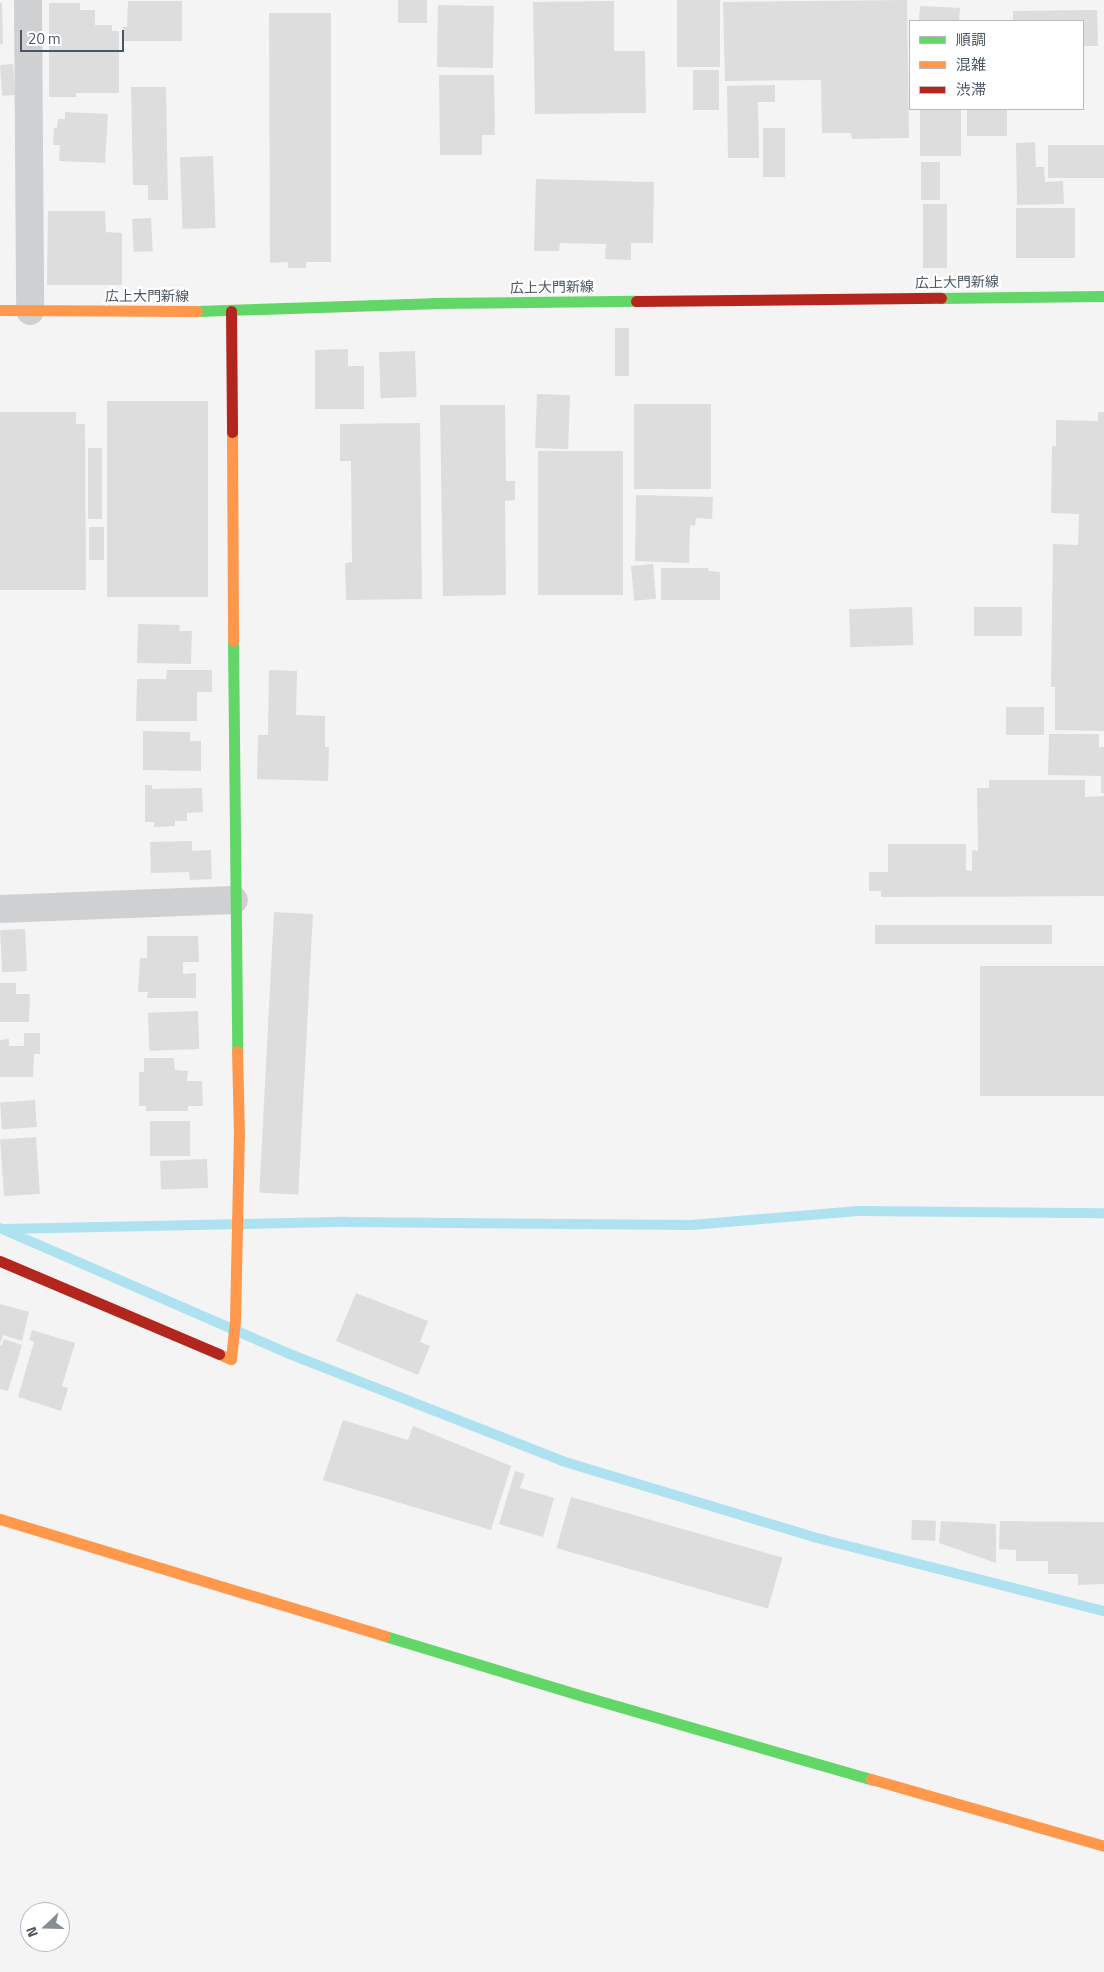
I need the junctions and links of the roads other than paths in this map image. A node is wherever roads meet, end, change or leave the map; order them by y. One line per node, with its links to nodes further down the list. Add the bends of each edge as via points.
1 (28, 0): 4 (street)
2 (1104, 296): 5 (street, 広上大門新線, via 432,303)
3 (0, 310): 4 (street, 広上大門新線)
4 (30, 310): 5 (street, 広上大門新線)
5 (231, 310): 6 (street)
6 (234, 900): 7 (street); 8 (street, via 239,1136 235,1321 231,1359)
7 (0, 909)
8 (0, 1261)
9 (0, 1519): 10 (street, via 586,1697)
10 (1104, 1846)

